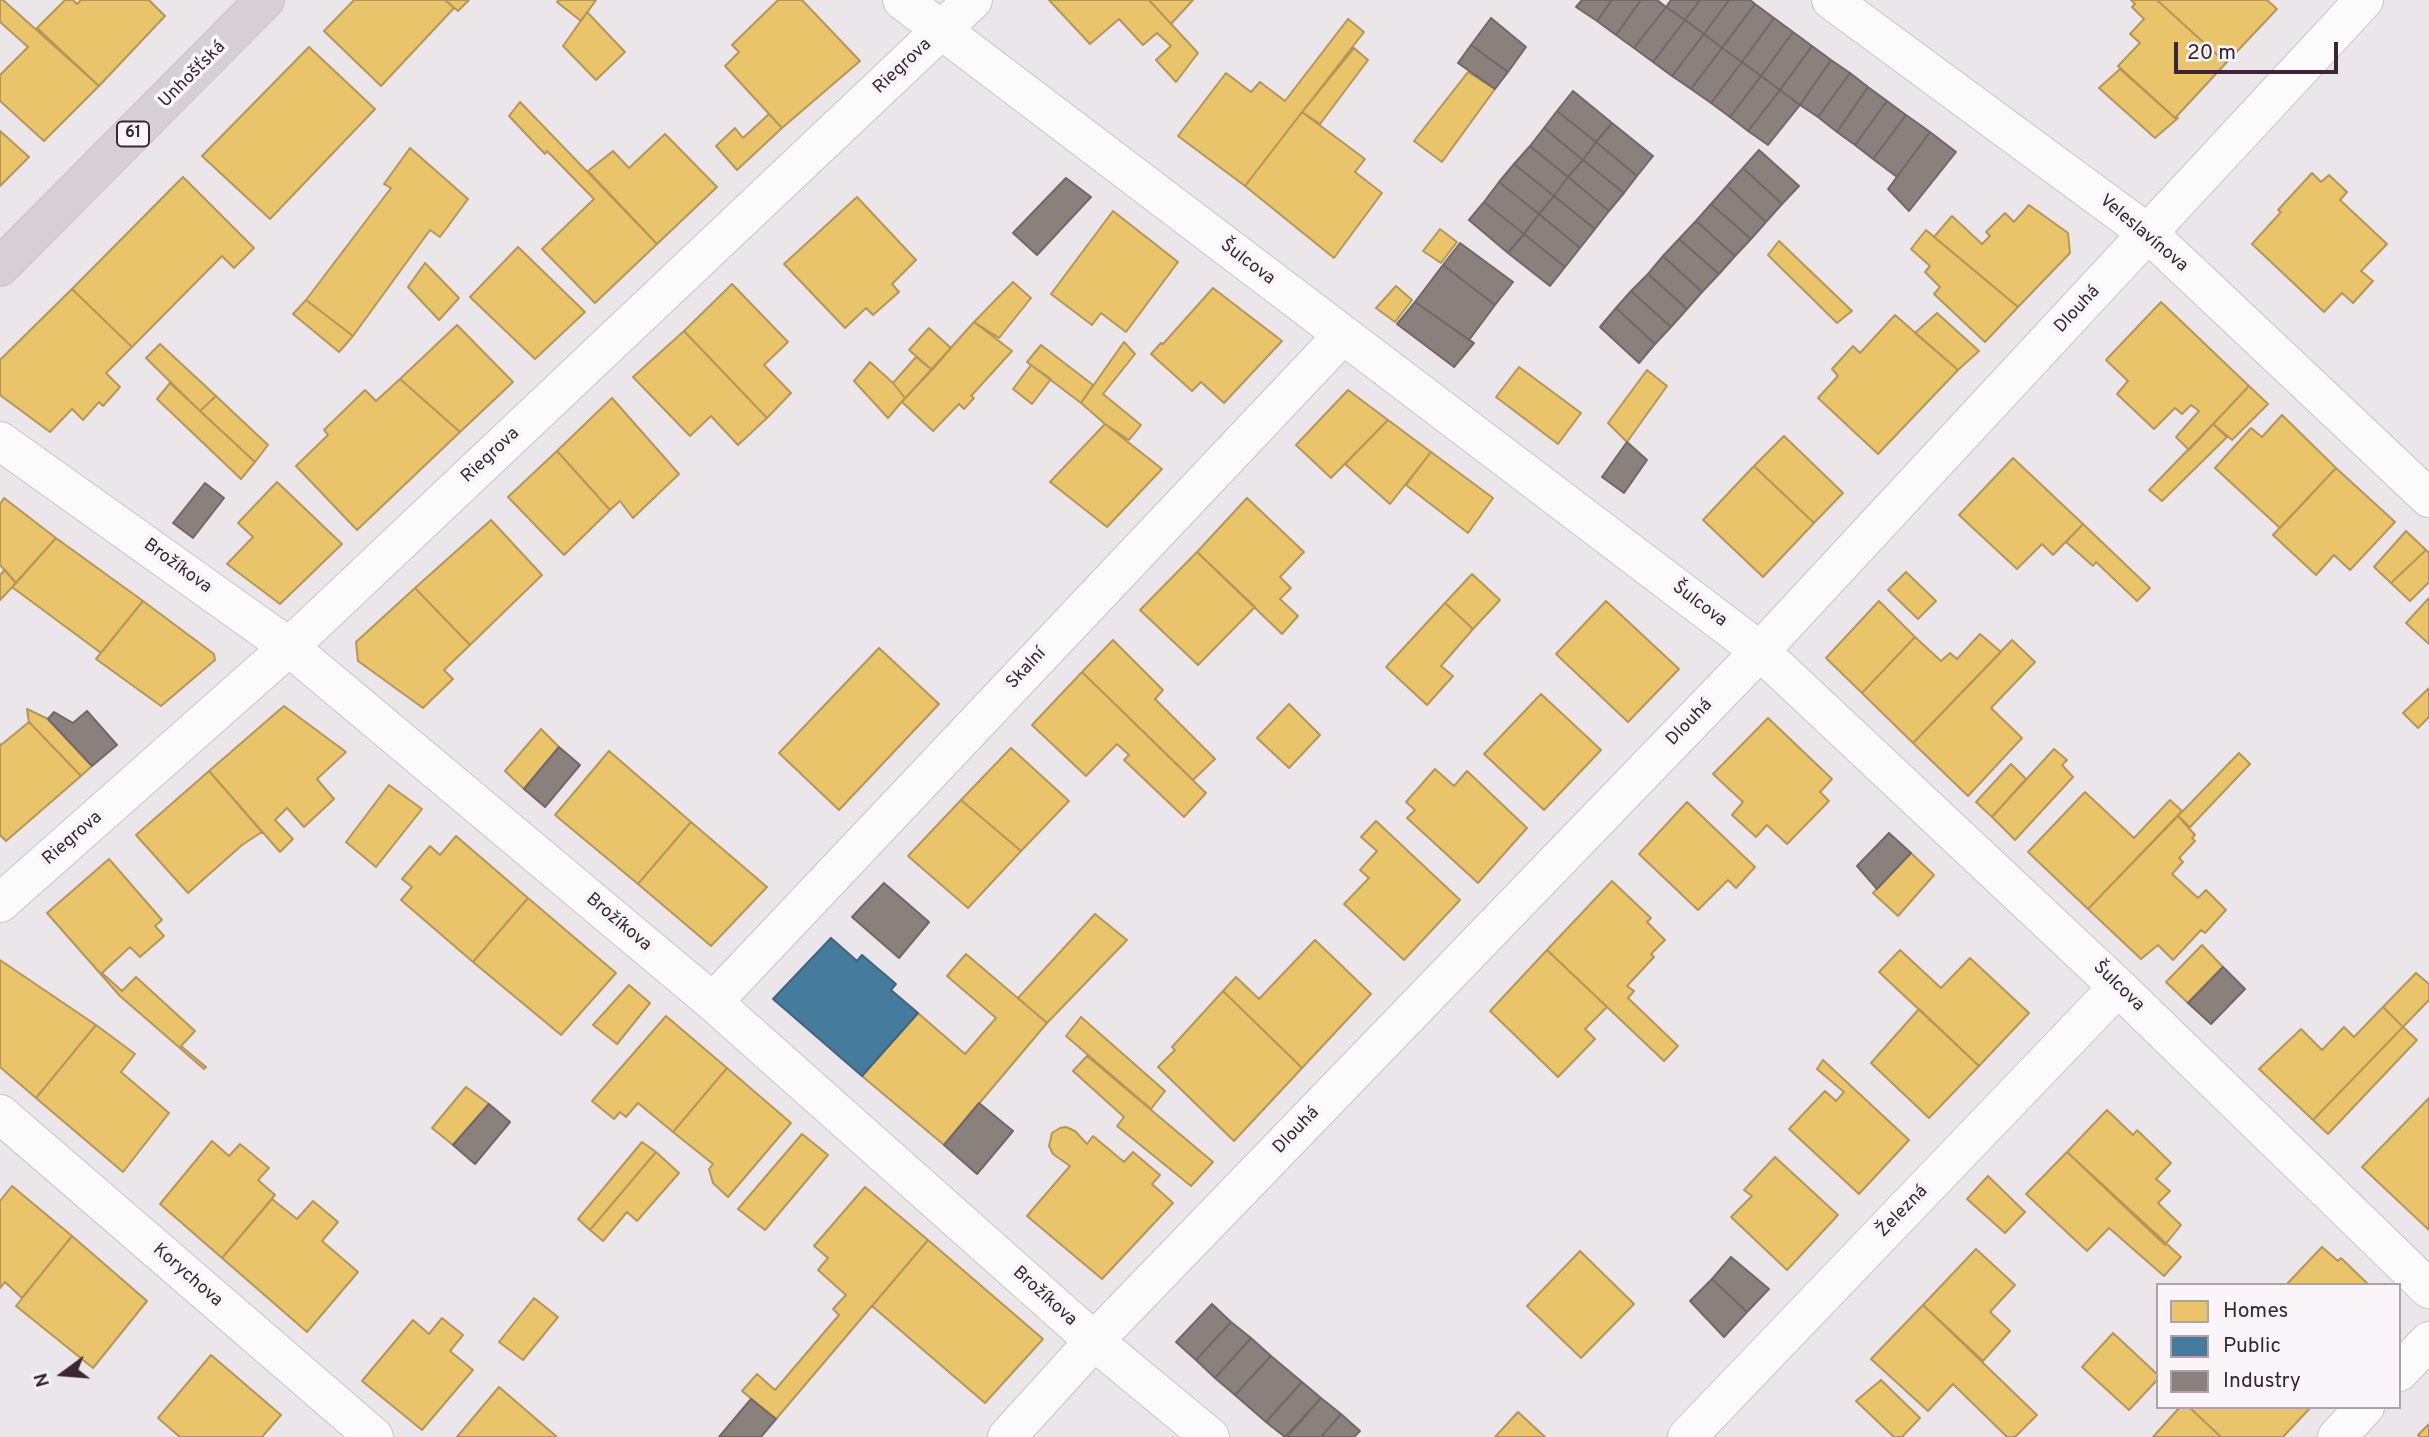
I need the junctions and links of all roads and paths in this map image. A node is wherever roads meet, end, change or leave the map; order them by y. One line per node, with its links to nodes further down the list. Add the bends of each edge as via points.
1 (265, 0): 8 (main road, Unhošťská / 61)
2 (902, 0): 6 (street, Šulcova)
3 (973, 0): 6 (street, Riegrova)
4 (1831, 0): 7 (street, Veleslavínova)
5 (2364, 0): 7 (street, Dlouhá)
6 (942, 30): 9 (street, Šulcova); 12 (street, Riegrova)
7 (2149, 234): 11 (street, Veleslavínova); 13 (street, Dlouhá)
8 (0, 267)
9 (1342, 336): 13 (street, Šulcova); 16 (street, Skalní)
10 (0, 441): 12 (street, Brožíkova)
11 (2429, 498)
12 (289, 648): 14 (street, Riegrova); 16 (street, Brožíkova)
13 (1760, 651): 15 (street, Šulcova); 19 (street, Dlouhá)
14 (0, 903)
15 (2118, 986): 18 (street, Šulcova); 26 (street, Železná)
16 (712, 1003): 19 (street, Brožíkova)
17 (0, 1114): 23 (street, Korychova)
18 (2429, 1289)
19 (1094, 1341): 24 (street, Dlouhá); 25 (street, Brožíkova)
20 (2429, 1341): 21 (street)
21 (2401, 1370)
22 (2363, 1409): 27 (street)
23 (374, 1437)
24 (1007, 1437)
25 (1210, 1437)
26 (1687, 1437)
27 (2337, 1437)

